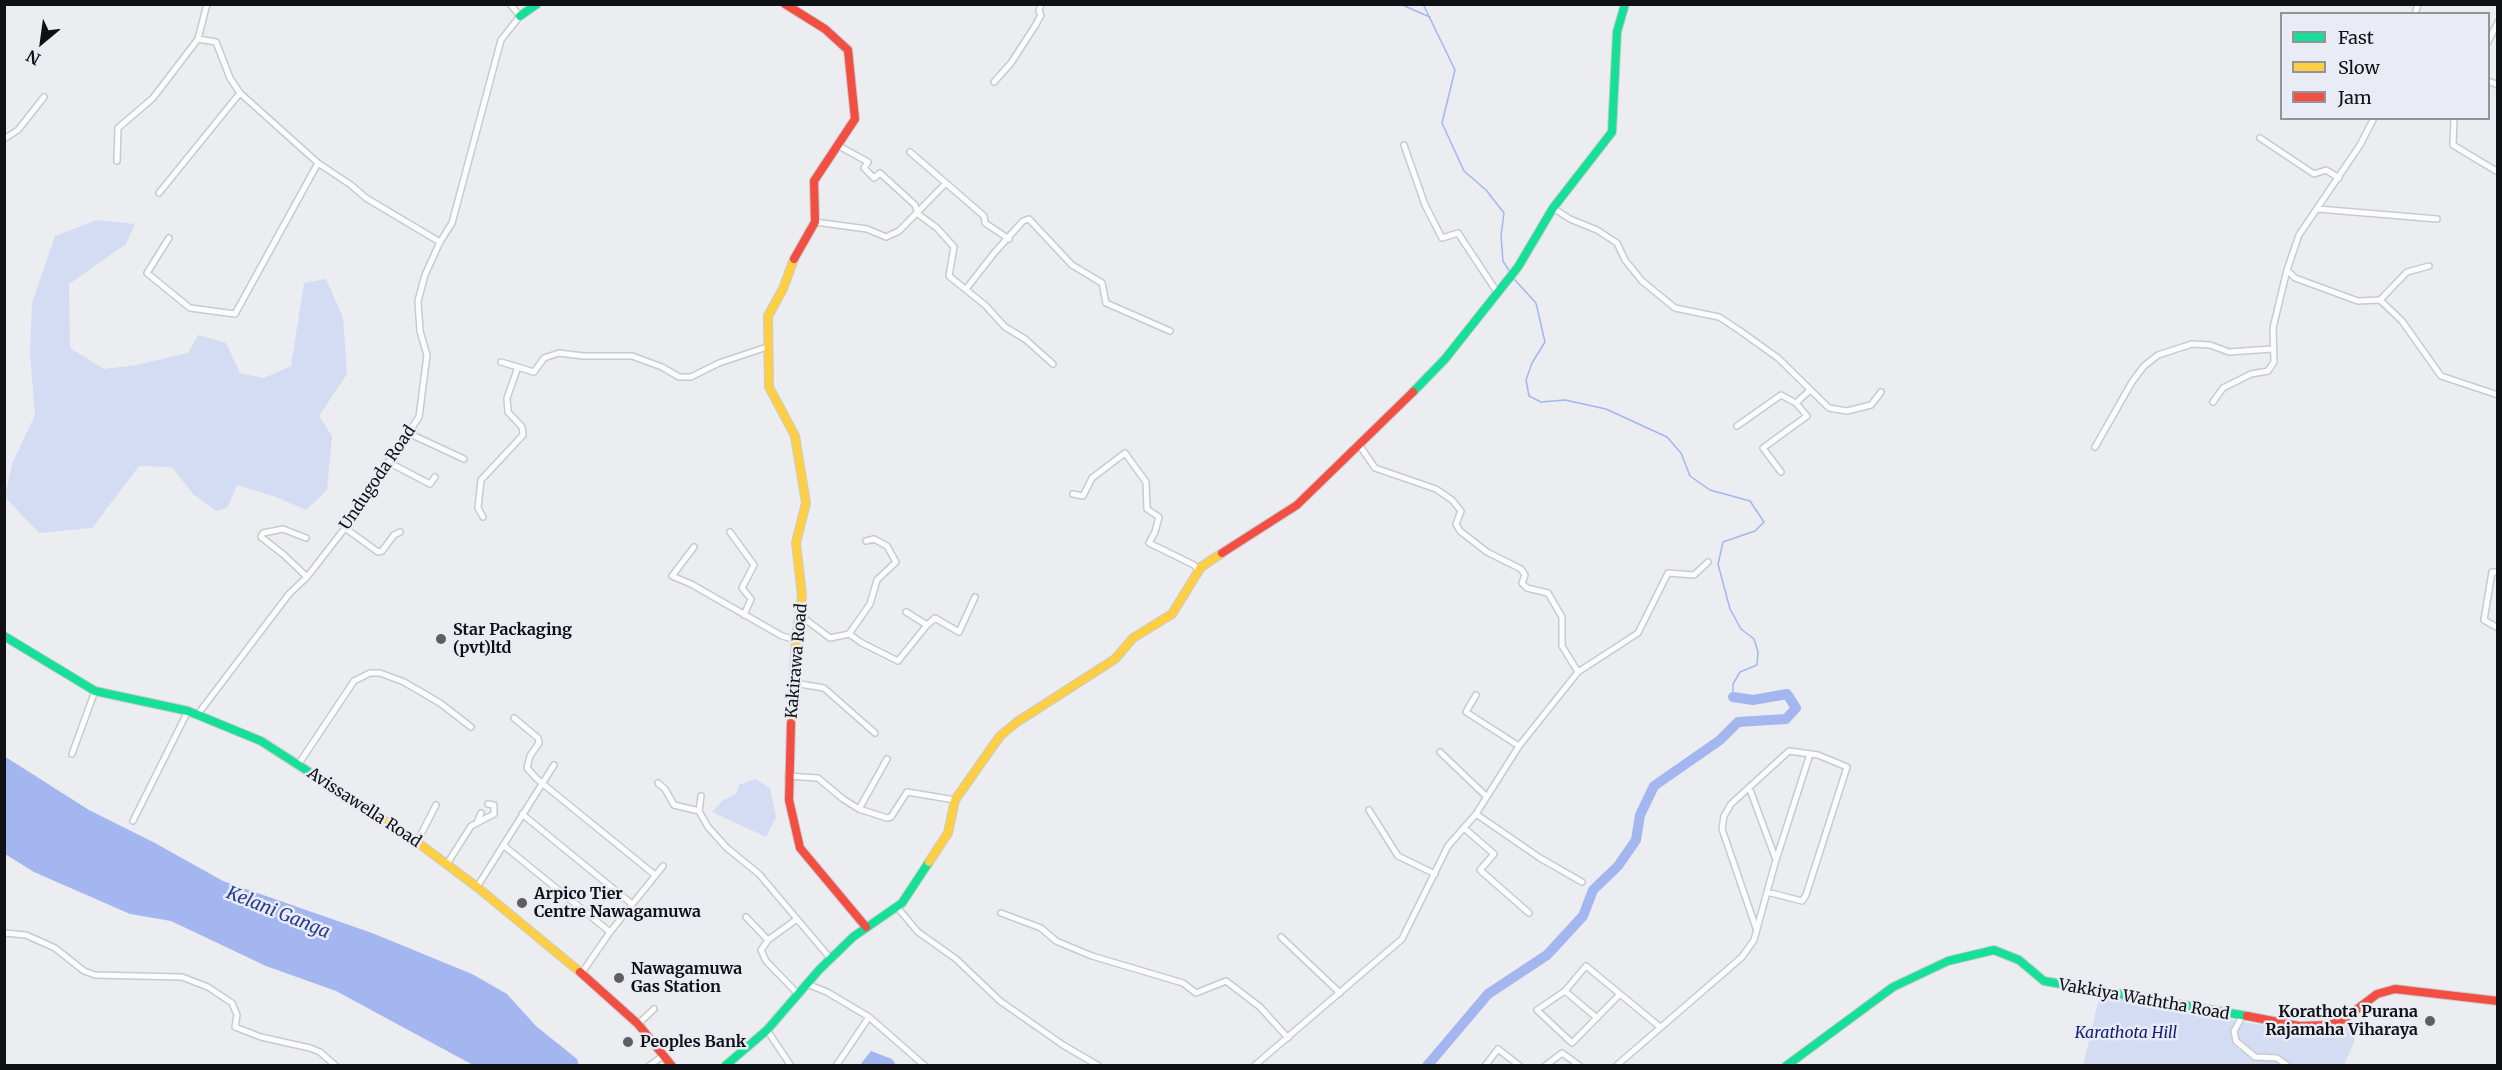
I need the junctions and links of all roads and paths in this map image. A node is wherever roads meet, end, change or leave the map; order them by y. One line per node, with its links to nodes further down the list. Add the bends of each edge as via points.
1 (207, 4): 10 (street)
2 (510, 4): 7 (street)
3 (537, 4): 7 (street)
4 (785, 4): 19 (street, via 825,29 848,50 855,119)
5 (1041, 4): 11 (street, via 1035,26)
6 (1622, 5): 27 (street, via 1612,132)
7 (520, 16): 34 (street, Undugoda Road, via 501,40 452,223)
8 (2498, 22): 9 (street)
9 (2490, 38)
10 (198, 39): 12 (street, via 216,42); 21 (street, via 153,98 118,128)
11 (994, 82)
12 (240, 93): 22 (street); 26 (street)
13 (44, 97): 17 (street, via 18,130)
14 (2373, 120): 24 (street)
15 (2454, 120): 23 (street, via 2453,145)
16 (2260, 138): 24 (street, via 2314,174 2325,170)
17 (4, 139)
18 (1404, 145): 38 (street, via 1425,205 1442,238 1458,233)
19 (839, 146): 29 (street, via 868,162 864,168 874,178 880,173 915,205); 31 (street, via 814,181)
20 (910, 152): 25 (street)
21 (117, 161)
22 (318, 163): 32 (street, via 235,314 190,308 153,280 147,273); 34 (street, via 366,198)
23 (2498, 172)
24 (2339, 178): 28 (street)
25 (946, 183): 29 (street); 33 (street, via 984,216 985,223)
26 (159, 193)
27 (1553, 208): 38 (street, via 1518,267); 46 (street, via 1617,243 1642,281 1675,308 1719,317 1778,358)
28 (2318, 209): 30 (street); 36 (street, via 2299,235)
29 (918, 214): 31 (street, via 886,237 867,229); 37 (street, via 954,247 949,276)
30 (2437, 219)
31 (815, 222): 41 (street, Kakirawa Road, via 796,253 768,316)
32 (169, 238)
33 (1009, 238): 37 (street); 40 (street, via 1029,219 1072,265 1102,283 1106,303)
34 (440, 242): 52 (street, Undugoda Road, via 424,275 418,301 420,331 428,355 419,417)
35 (2429, 266): 39 (street, via 2407,272)
36 (2287, 270): 39 (street, via 2295,278 2358,301); 42 (street)
37 (966, 289): 44 (street, via 1005,327)
38 (1497, 292): 53 (street, via 1445,359)
39 (2380, 300): 48 (street, via 2402,321 2441,376)
40 (1170, 331)
41 (767, 347): 45 (street, via 691,377 679,377 632,356 583,357 559,353 544,358 534,372); 74 (street, Kakirawa Road, via 769,387 795,436 806,503 796,543)
42 (2272, 349): 49 (street, via 2274,362 2268,370 2236,379); 54 (street, via 2229,352 2192,344 2158,355 2132,382)
43 (501, 362): 45 (street)
44 (1053, 364)
45 (518, 367): 60 (street, via 507,398 508,412 524,435 482,480 478,508)
46 (1810, 390): 47 (street, via 1829,408 1847,411 1871,405); 50 (street)
47 (1881, 392)
48 (2498, 394)
49 (2213, 402)
50 (1796, 403): 51 (street, via 1781,395); 57 (street, via 1807,416 1763,448)
51 (1737, 426)
52 (408, 433): 55 (street); 56 (street, Undugoda Road)
53 (1360, 446): 68 (street, via 1298,505 1215,556); 80 (street, via 1375,468 1436,489 1452,500 1461,511 1456,524 1460,531 1487,552 1521,569 1525,575 1522,583 1527,588 1548,593 1562,617 1562,646)
54 (2095, 447)
55 (464, 459)
56 (388, 462): 58 (street, via 430,484); 61 (street, Undugoda Road)
57 (1781, 472)
58 (435, 477)
59 (1073, 494): 68 (street, via 1083,496 1092,478 1125,453 1146,482 1147,509 1159,517 1149,543)
60 (483, 517)
61 (345, 528): 62 (street, via 378,552); 70 (street, Undugoda Road)
62 (399, 532)
63 (730, 532): 73 (street, via 754,565 742,588 751,599)
64 (306, 538): 70 (street, via 283,529 263,533 261,537)
65 (866, 541): 77 (street, via 874,538 887,546 896,562 877,580 870,604)
66 (694, 547): 73 (street, via 672,576)
67 (1708, 562): 80 (street, via 1694,575 1668,573 1638,633)
68 (1199, 571): 102 (street, via 1172,614 1133,638 1114,659 1000,736)
69 (2498, 572): 76 (street, via 2492,572 2484,620)
70 (307, 577): 85 (street, Undugoda Road, via 288,594)
71 (975, 597): 75 (street, via 959,632 935,618)
72 (906, 612): 75 (street)
73 (744, 615): 79 (street)
74 (801, 616): 77 (street, via 830,638); 79 (street, Kakirawa Road)
75 (927, 625): 77 (street, via 898,661)
76 (2498, 628)
77 (849, 634)
78 (4, 636): 82 (street, Avissawella Road)
79 (796, 640): 81 (street, Kakirawa Road)
80 (1578, 672): 89 (street)
81 (794, 683): 88 (street, via 824,688); 96 (street, Kakirawa Road)
82 (95, 691): 84 (street, Avissawella Road); 91 (street)
83 (1476, 695): 89 (street, via 1466,712)
84 (188, 711): 85 (street, Avissawella Road); 111 (street)
85 (198, 714): 94 (street, Avissawella Road, via 261,741)
86 (514, 718): 97 (street, via 538,738 527,768)
87 (471, 727): 94 (street, via 404,682 370,673 354,681)
88 (875, 733)
89 (1519, 746): 101 (street)
90 (1440, 752): 101 (street)
91 (72, 754)
92 (1810, 754): 99 (street, via 1789,751); 116 (street); 123 (street, via 1846,766 1806,895 1802,901)
93 (887, 759): 105 (street)
94 (298, 765): 114 (street, Avissawella Road)
95 (554, 765): 97 (street)
96 (788, 776): 105 (street, via 818,778); 130 (street, Kakirawa Road, via 800,848)
97 (542, 783): 109 (street); 120 (street)
98 (658, 783): 107 (street, via 674,805)
99 (1749, 787): 116 (street); 131 (street, via 1724,816 1722,829)
100 (701, 796): 107 (street)
101 (1487, 797): 110 (street)
102 (955, 801): 105 (street, via 907,792 891,817); 125 (street, via 948,833 909,895)
103 (488, 804): 112 (street, via 494,805 494,814)
104 (436, 805): 114 (street)
105 (859, 809)
106 (1369, 810): 119 (street, via 1398,856)
107 (699, 811): 129 (street, via 727,848 759,874)
108 (481, 813): 112 (street)
109 (522, 814): 115 (street); 124 (street)
110 (1476, 814): 113 (street); 121 (street)
111 (133, 821)
112 (476, 824): 117 (street, via 462,837)
113 (1464, 828): 119 (street, via 1448,846); 127 (street, via 1494,854 1480,870)
114 (417, 842): 117 (street, Avissawella Road)
115 (503, 845): 122 (street); 132 (street)
116 (1776, 860): 123 (street)
117 (447, 864): 122 (street, Avissawella Road)
118 (663, 866): 120 (street)
119 (1435, 874): 140 (street, via 1402,939)
120 (655, 875): 124 (street)
121 (1582, 882)
122 (477, 887): 137 (street, Avissawella Road)
123 (1767, 892): 131 (street)
124 (632, 904): 132 (street)
125 (897, 907): 130 (street); 162 (street, via 918,932 956,958 1000,1001)
126 (1001, 913): 151 (street, via 1041,928 1056,941 1092,956 1183,983 1196,993 1226,981 1260,1007)
127 (1528, 914)
128 (746, 917): 135 (street)
129 (797, 919): 135 (street); 136 (street)
130 (866, 927): 136 (street)
131 (1756, 928): 149 (street, via 1754,940 1742,957)
132 (610, 932): 137 (street)
133 (4, 933): 155 (street, via 26,935 55,948 95,975 182,977 208,987 232,1003 237,1015 235,1027 310,1048)
134 (1281, 937): 140 (street)
135 (768, 940): 141 (street, via 761,950 766,961)
136 (830, 958): 138 (street)
137 (581, 974): 148 (street, Avissawella Road)
138 (807, 984): 141 (street); 145 (street)
139 (1565, 991): 142 (street, via 1586,966); 147 (street); 152 (street, via 1537,1010)
140 (1340, 993): 151 (street)
141 (798, 994): 150 (street)
142 (1620, 994): 147 (street); 149 (street)
143 (2498, 1001): 146 (street, Vakkiya Waththa Road, via 2395,989 2376,994 2344,1019 2329,1025 2299,1026)
144 (654, 1009): 148 (street)
145 (869, 1017): 160 (street); 161 (street)
146 (2242, 1017): 169 (street, Vakkiya Waththa Road, via 2145,997 2060,986 2044,981 2019,960 1994,950 1948,961 1893,987); 170 (street, via 2234,1031 2236,1041 2255,1057 2277,1058)
147 (1597, 1018): 152 (street)
148 (638, 1023): 154 (street, Avissawella Road)
149 (1660, 1027): 168 (street)
150 (767, 1030): 158 (street); 159 (street)
151 (1288, 1038): 163 (street)
152 (1572, 1043): 153 (street)
153 (1562, 1053): 166 (street); 167 (street)
154 (664, 1055): 156 (street); 157 (street, Avissawella Road)
155 (336, 1065)
156 (649, 1065)
157 (672, 1065)
158 (725, 1065)
159 (791, 1065)
160 (836, 1065)
161 (926, 1065)
162 (1099, 1065)
163 (1254, 1065)
164 (1485, 1065): 165 (street, via 1498,1049)
165 (1520, 1065)
166 (1545, 1065)
167 (1580, 1065)
168 (1616, 1065)
169 (1786, 1065)
170 (2288, 1065)

